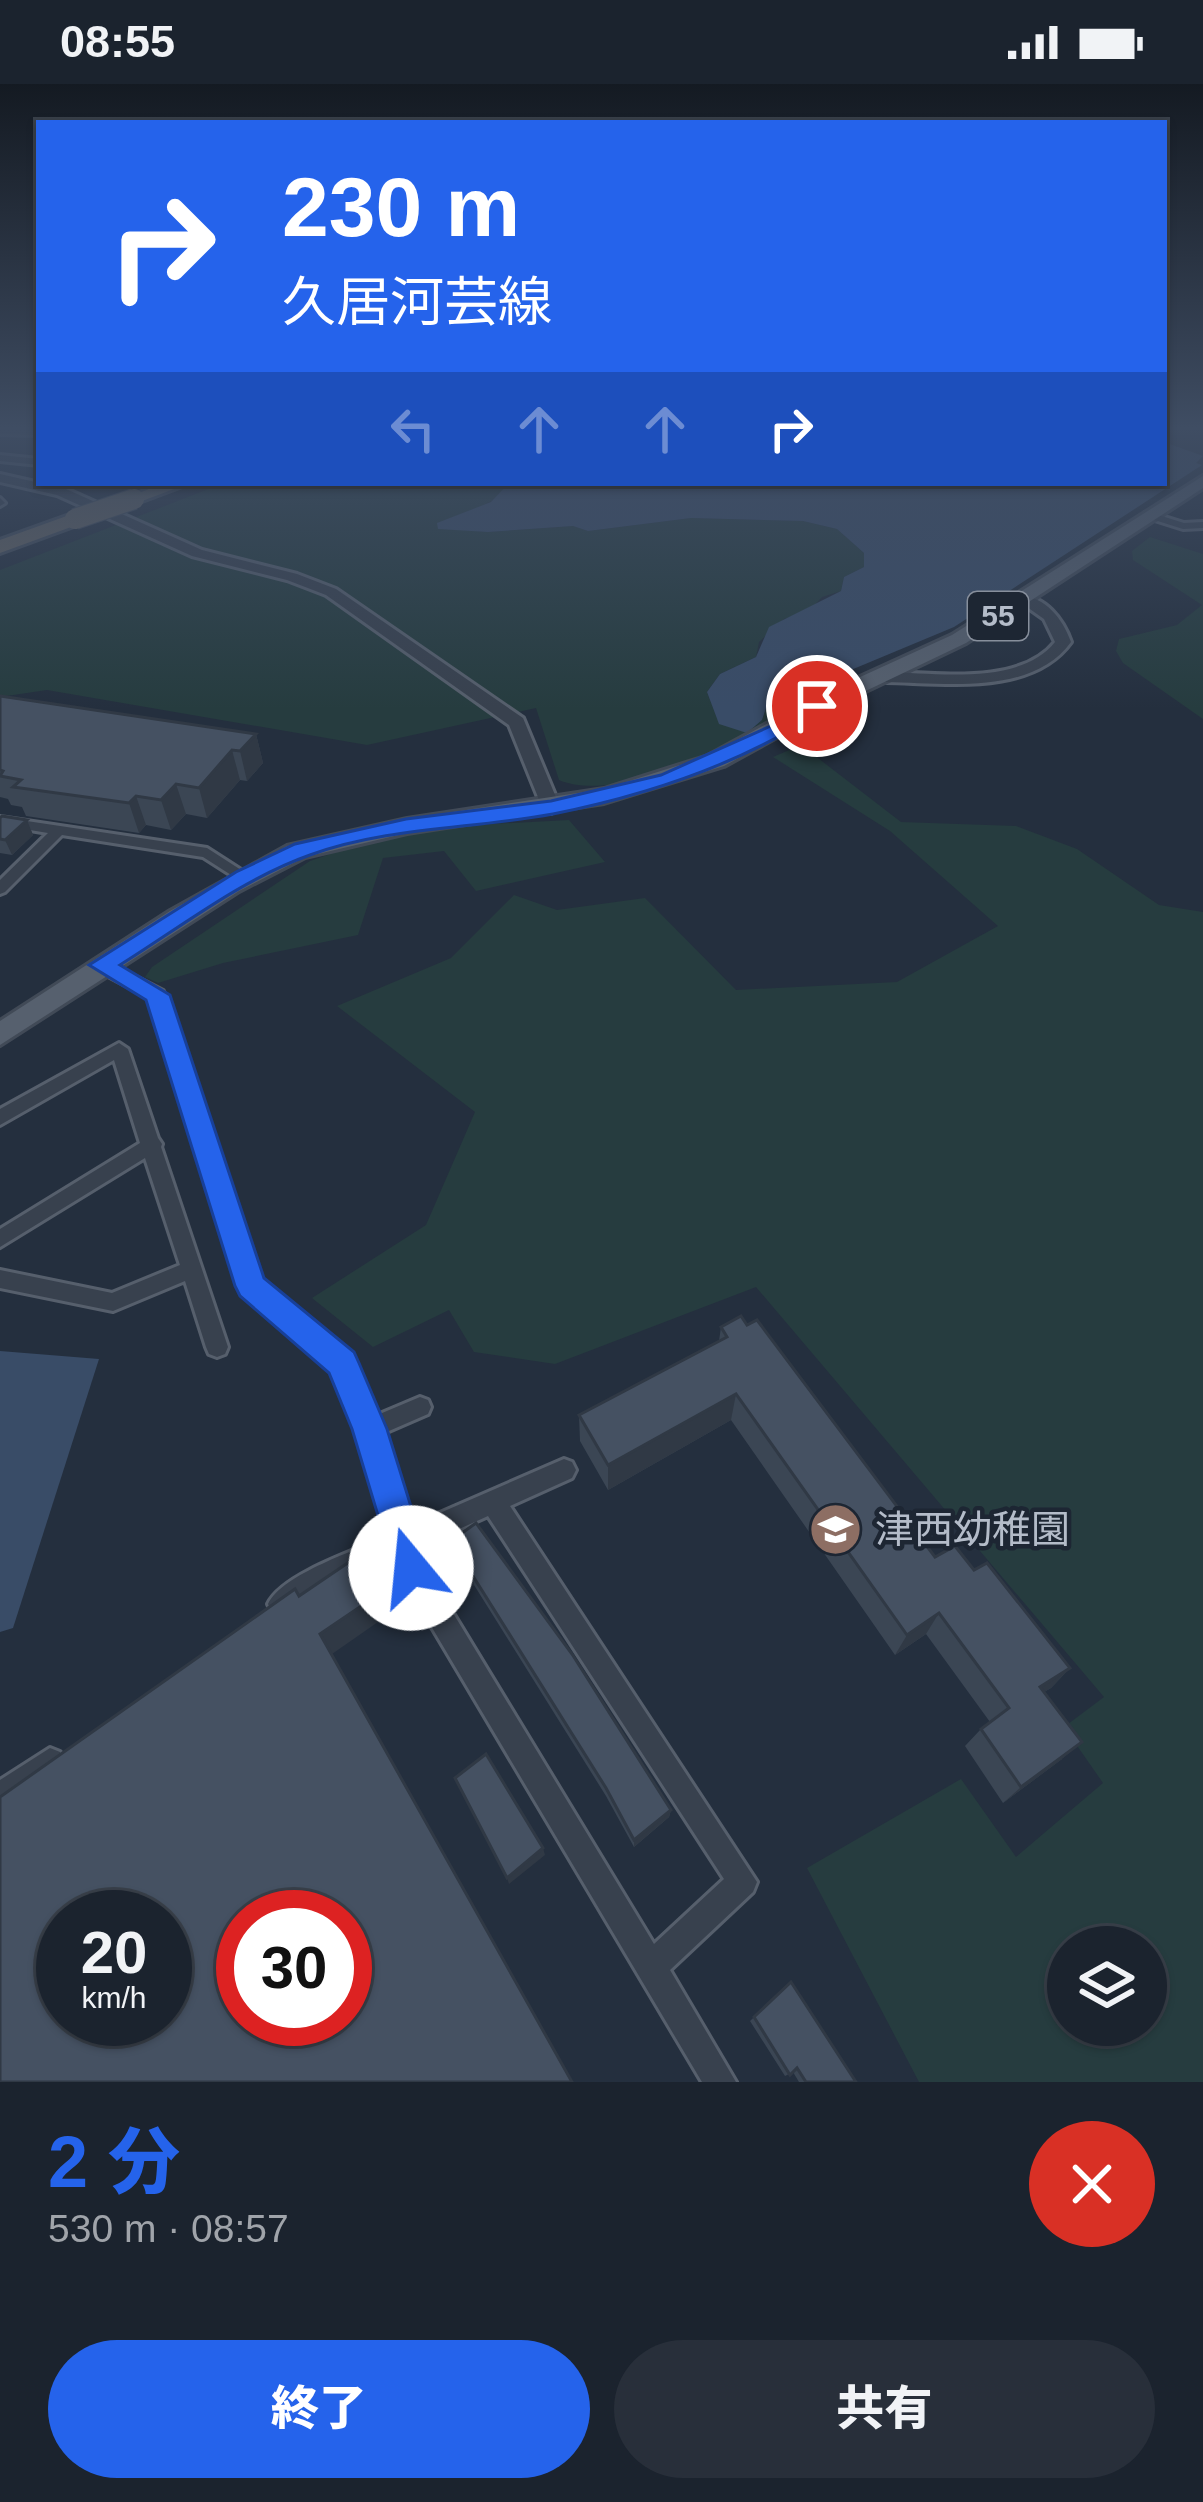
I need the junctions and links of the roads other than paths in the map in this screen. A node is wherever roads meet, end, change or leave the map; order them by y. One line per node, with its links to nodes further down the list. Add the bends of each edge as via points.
1 (64, 523): 4 (highway, bridge)
2 (132, 523): 7 (street, via 197,554 331,592 517,722)
3 (1137, 523): 5 (main road, 55)
4 (0, 547)
5 (1025, 599): 6 (main road, 55); 6 (street, via 1061,633 1051,659 1008,673)
6 (886, 677): 7 (main road, 55, via 700,768)
7 (551, 808): 10 (main road, 55, via 356,835)
8 (0, 821): 9 (street)
9 (58, 831): 10 (street, via 207,853); 11 (street)
10 (244, 877): 12 (main road, 55)
11 (0, 889)
12 (101, 965): 13 (main road, 55); 21 (street, via 157,995 251,1286 342,1363)
13 (0, 1035)
14 (0, 1118): 15 (street, via 119,1048)
15 (153, 1144): 16 (street); 17 (street)
16 (0, 1239)
17 (192, 1269): 18 (street, via 113,1302); 19 (street)
18 (0, 1280)
19 (217, 1347)
20 (420, 1407): 21 (street)
21 (369, 1429): 24 (street)
22 (564, 1470): 23 (street)
23 (493, 1502): 24 (street); 28 (street, via 743,1882)
24 (403, 1542): 25 (street, via 310,1584); 28 (street, via 411,1568)
25 (252, 1624)
26 (77, 1743): 27 (street)
27 (0, 1796)
28 (653, 1964): 29 (street)
29 (720, 2082)

